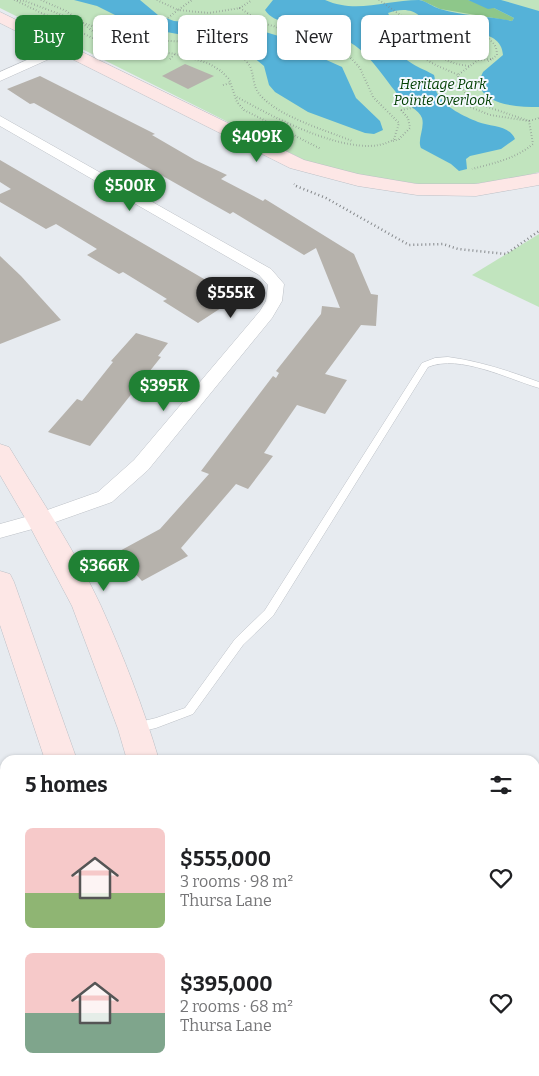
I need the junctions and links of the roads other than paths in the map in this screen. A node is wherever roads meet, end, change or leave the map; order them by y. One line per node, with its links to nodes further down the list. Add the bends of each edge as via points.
1 (0, 17): 2 (street)
2 (15, 24)
3 (83, 58): 7 (street, via 297,164 342,178 376,186 471,192)
4 (37, 60): 5 (street)
5 (0, 77)
6 (0, 120): 10 (street, via 265,272 276,284 274,301 266,314 141,465 105,497)
7 (539, 179)
8 (539, 385): 13 (lane, via 466,363 440,359 425,365 269,613 239,642 189,711)
9 (0, 453): 10 (street)
10 (40, 520): 11 (street); 13 (street, via 86,606)
11 (0, 531)
12 (0, 582): 14 (street)
13 (134, 728): 15 (street)
14 (60, 755)
15 (142, 755)

